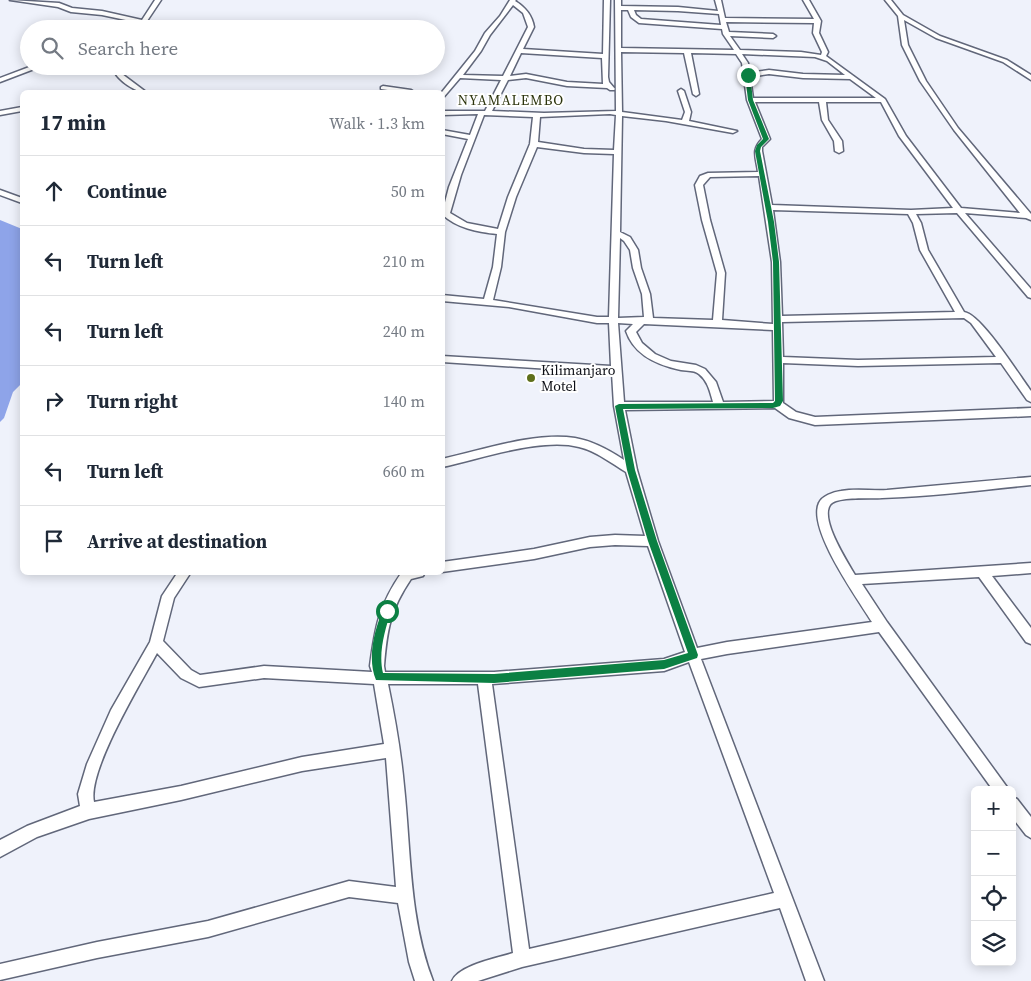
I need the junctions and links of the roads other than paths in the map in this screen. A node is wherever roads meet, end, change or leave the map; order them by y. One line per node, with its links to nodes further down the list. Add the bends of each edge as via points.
1 (13, 0): 12 (street)
2 (158, 0): 13 (street)
3 (607, 0): 22 (street)
4 (718, 0): 10 (street)
5 (806, 0): 14 (street)
6 (888, 0): 11 (street)
7 (512, 1): 19 (street, via 522,8 531,24); 27 (street, via 478,52)
8 (618, 4): 9 (street); 18 (street)
9 (630, 8): 10 (street); 15 (street, via 638,21)
10 (721, 13): 15 (street)
11 (901, 16): 30 (street, via 943,39 1005,61); 63 (street, via 905,46 922,81 956,129)
12 (135, 20)
13 (146, 20)
14 (818, 21): 15 (street); 23 (street, via 816,33 824,49)
15 (723, 23): 16 (street)
16 (726, 34): 17 (street); 21 (street)
17 (773, 36)
18 (618, 50): 20 (street); 33 (street)
19 (519, 51): 22 (street); 28 (street)
20 (688, 51): 21 (street); 38 (street)
21 (739, 52): 23 (street); 26 (street)
22 (606, 56): 33 (street, via 605,80)
23 (823, 56): 29 (street)
24 (20, 73): 31 (street)
25 (119, 75): 34 (street)
26 (748, 75): 29 (street, via 769,72); 39 (street)
27 (457, 76): 28 (street); 37 (street)
28 (505, 77): 33 (street, via 526,76); 45 (street)
29 (850, 77): 41 (street)
30 (1031, 78)
31 (0, 80)
32 (383, 88): 35 (street)
33 (613, 89): 46 (street)
34 (140, 90)
35 (397, 90)
36 (682, 91): 50 (street, via 688,112)
37 (445, 93)
38 (696, 94)
39 (750, 100): 40 (street); 57 (street, via 766,135 758,151)
40 (822, 100): 41 (street); 55 (street, via 825,120 838,141)
41 (883, 100): 61 (street, via 914,152)
42 (0, 106): 43 (street)
43 (20, 109)
44 (20, 109): 47 (street)
45 (485, 112): 48 (street); 49 (street); 53 (street)
46 (619, 112): 49 (street); 50 (street); 56 (street)
47 (0, 113)
48 (445, 113)
49 (537, 115): 54 (street)
50 (685, 122): 51 (street)
51 (733, 131)
52 (445, 133): 53 (street)
53 (473, 138): 64 (street, via 452,185 446,214 476,229)
54 (534, 144): 56 (street); 64 (street)
55 (838, 151)
56 (617, 152): 65 (street)
57 (762, 174): 60 (street); 72 (street, via 708,175 699,185 721,273)
58 (0, 192): 59 (street)
59 (20, 200)
60 (769, 207): 62 (street); 73 (street, via 776,262)
61 (961, 210): 62 (street); 63 (street); 66 (street)
62 (911, 212): 69 (street, via 924,250)
63 (1029, 217)
64 (501, 232): 68 (street)
65 (616, 234): 70 (street, via 627,239 634,250 646,294); 71 (street)
66 (1031, 295)
67 (445, 298): 68 (street)
68 (488, 302): 71 (street)
69 (960, 315): 73 (street); 76 (street, via 969,316 974,321)
70 (646, 320): 71 (street); 72 (street); 81 (street, via 631,331 632,338 663,362 702,370)
71 (613, 321): 77 (street)
72 (717, 322): 73 (street)
73 (778, 323): 75 (street)
74 (445, 359): 77 (street)
75 (779, 360): 76 (street, via 858,363); 79 (street, via 780,397)
76 (1002, 360): 78 (street)
77 (615, 370): 80 (street)
78 (1031, 398)
79 (777, 404): 81 (street); 82 (street, via 794,415 816,421)
80 (619, 406): 81 (street); 84 (street)
81 (719, 406)
82 (1031, 412)
83 (445, 461): 84 (street, via 523,446 574,441)
84 (631, 470): 86 (street)
85 (1031, 481): 92 (street, via 829,499 824,504 823,521)
86 (652, 541): 87 (street, via 590,542); 96 (street)
87 (445, 567)
88 (1031, 568): 89 (street)
89 (983, 573): 92 (street); 94 (street)
90 (184, 575): 95 (street, via 166,600)
91 (409, 575): 97 (street, via 394,594 381,629 376,666)
92 (852, 580): 93 (street)
93 (882, 626): 96 (street); 100 (street)
94 (1031, 638)
95 (156, 643): 97 (street, via 186,674 199,681 264,672 321,677); 102 (street, via 116,715 94,764 85,794)
96 (693, 655): 98 (street, via 664,665); 106 (street)
97 (379, 677): 98 (street); 99 (street)
98 (484, 678): 107 (street)
99 (391, 750): 102 (street, via 302,764); 105 (street, via 397,784)
100 (999, 786)
101 (1016, 809): 103 (street)
102 (89, 811): 104 (street, via 32,831)
103 (1031, 830)
104 (0, 849)
105 (405, 896): 108 (street, via 344,890 216,927); 109 (street, via 417,962)
106 (785, 900): 107 (street); 111 (street)
107 (522, 959): 110 (street)
108 (0, 972)
109 (424, 981)
110 (461, 981)
111 (815, 981)

